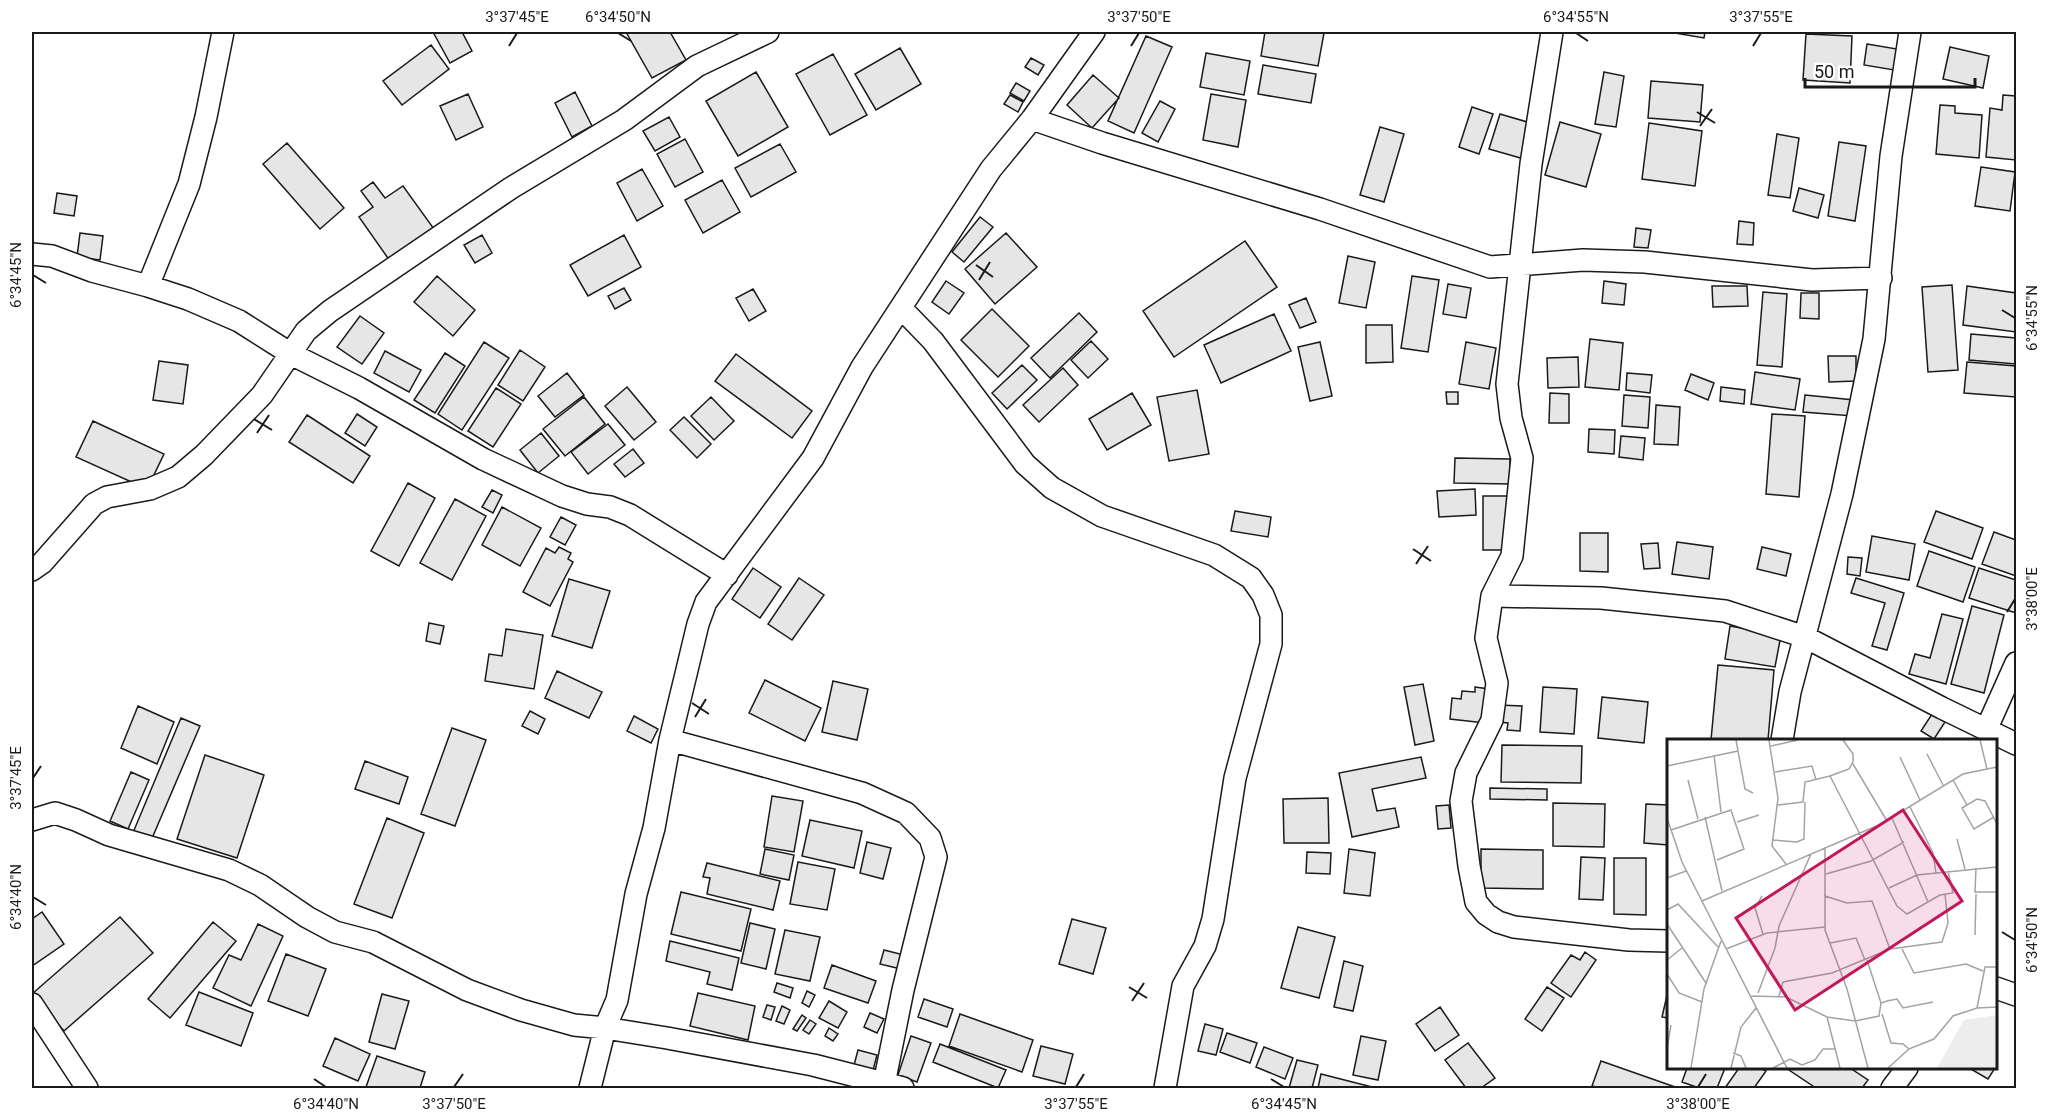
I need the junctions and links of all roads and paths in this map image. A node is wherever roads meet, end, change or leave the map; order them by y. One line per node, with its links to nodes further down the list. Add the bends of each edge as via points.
1 (223, 32): 10 (street, via 189,184)
2 (768, 32): 12 (street, via 697,66 624,120 511,188 422,248 330,311 306,331)
3 (1094, 32): 6 (street)
4 (1552, 32): 8 (street)
5 (1911, 32): 9 (street, via 1891,156)
6 (1032, 119): 8 (street, via 1490,267); 11 (street, via 991,169)
7 (32, 254): 10 (street, via 52,256)
8 (1519, 264): 9 (street, via 1645,262 1812,280); 15 (street, via 1507,384 1510,418 1521,458 1512,556)
9 (1881, 278): 16 (street, via 1874,339 1842,494)
10 (148, 286): 12 (street, via 239,321)
11 (902, 309): 14 (street, via 862,367 813,458); 32 (street, via 933,340 1025,464 1052,488 1102,516 1231,564 1251,578 1271,615 1271,644 1235,778 1213,919 1205,946 1184,986)
12 (291, 354): 13 (street, via 262,395 178,477 93,504); 14 (street, via 359,387 493,464 562,496 630,515)
13 (32, 570)
14 (726, 575): 20 (street, via 706,602 698,624)
15 (1492, 596): 16 (street, via 1601,598 1725,611); 23 (street, via 1486,638 1497,683 1492,720 1466,773 1461,801 1476,902 1498,922 1514,927)
16 (1805, 637): 18 (street); 19 (street)
17 (2016, 663): 18 (street)
18 (1986, 730): 21 (street)
19 (1782, 739)
20 (670, 740): 27 (street, via 617,1000); 29 (street, via 862,793 906,813 930,838 936,857 903,990)
21 (2016, 744)
22 (32, 820): 27 (street, via 55,813 109,835 229,870 335,932 373,942 467,990 563,1022)
23 (1667, 941)
24 (1997, 989): 25 (street)
25 (2016, 995)
26 (32, 1004): 30 (street)
27 (605, 1028): 29 (street, via 813,1065); 31 (street)
28 (1906, 1069): 33 (street)
29 (894, 1087)
30 (87, 1089)
31 (590, 1089)
32 (1165, 1089)
33 (1892, 1089)

